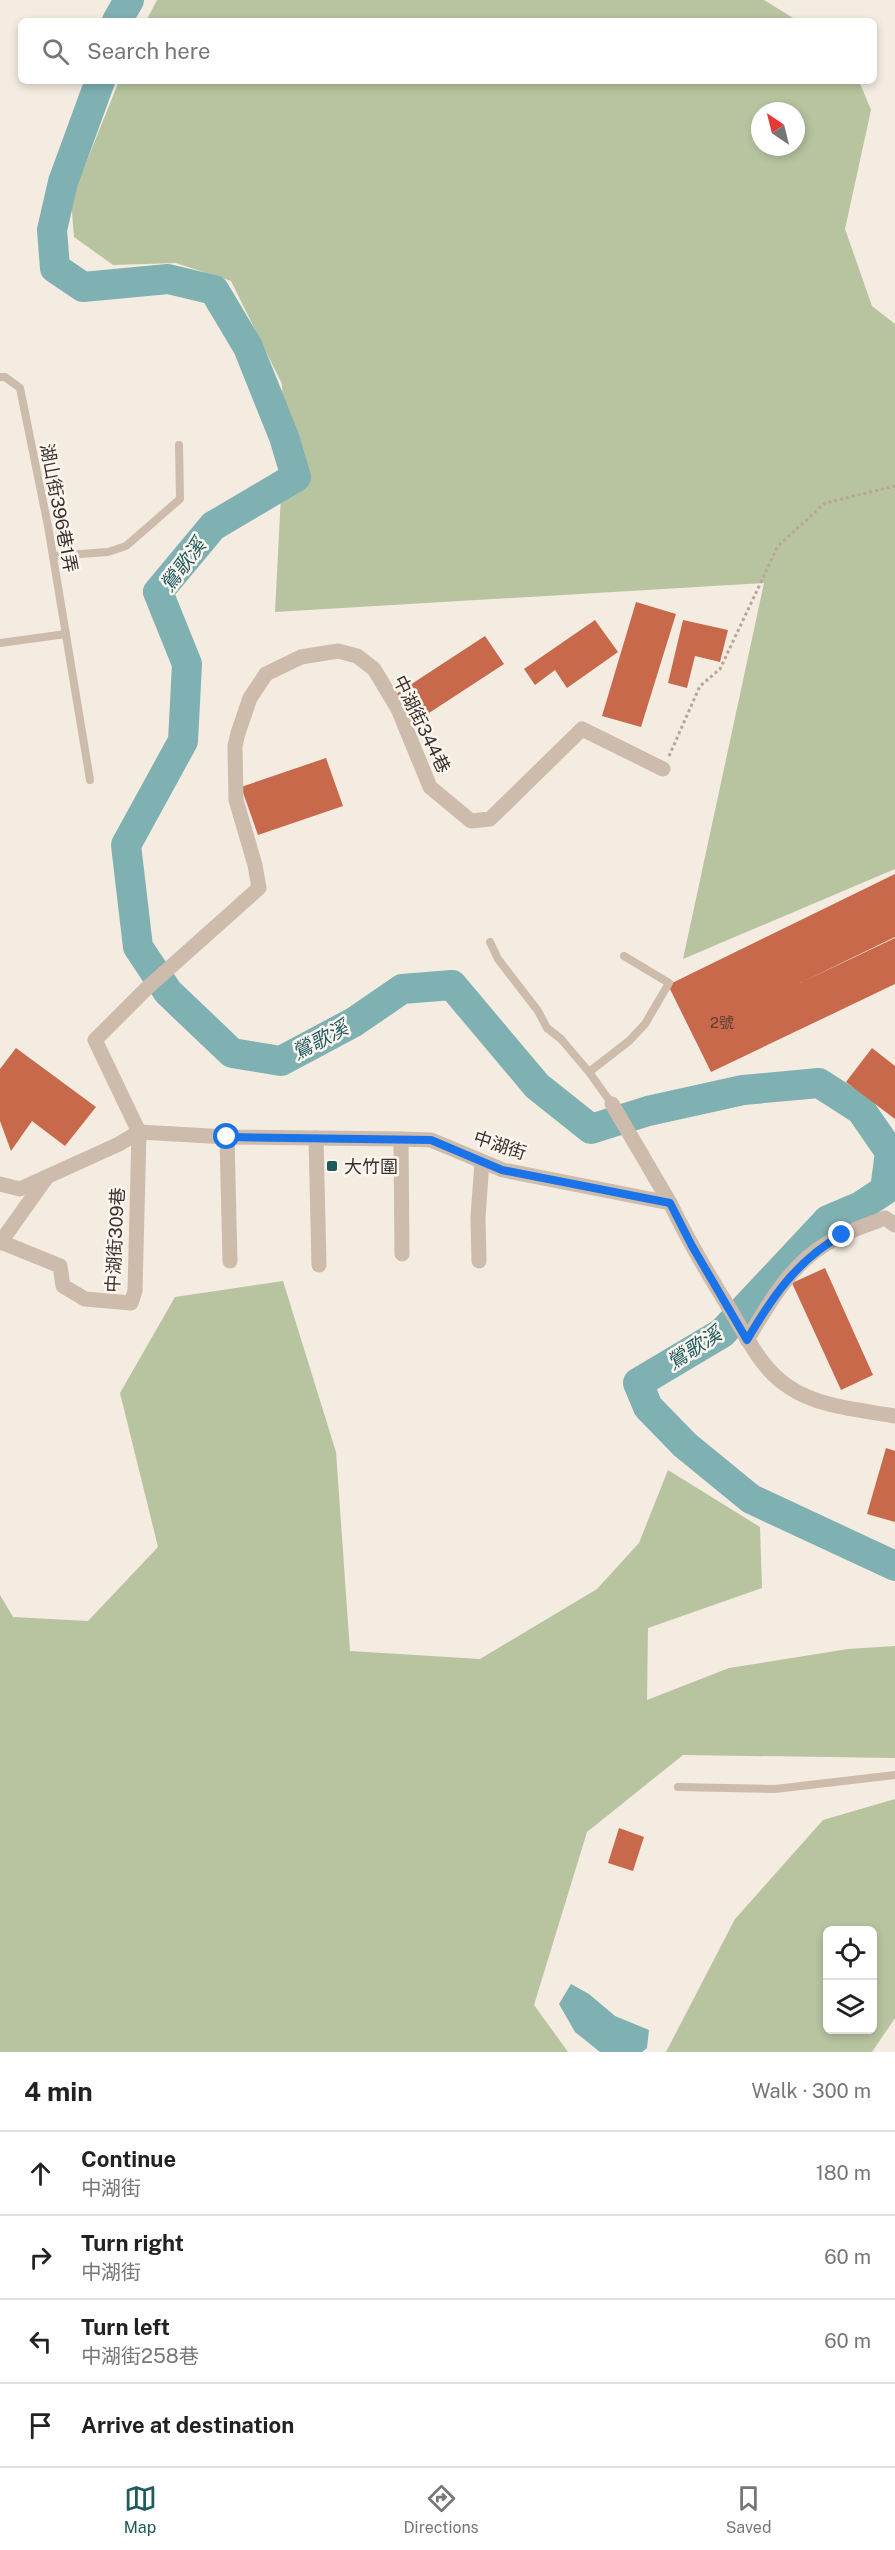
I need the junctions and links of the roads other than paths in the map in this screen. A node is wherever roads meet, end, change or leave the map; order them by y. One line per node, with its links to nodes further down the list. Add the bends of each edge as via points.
1 (0, 377): 3 (lane, 湖山街396巷1弄, via 20,388)
2 (178, 445): 3 (lane, via 180,499 126,546 108,552)
3 (53, 556): 4 (lane, 湖山街396巷1弄)
4 (66, 634): 5 (lane); 7 (lane, 湖山街396巷1弄)
5 (0, 643)
6 (663, 769): 12 (street, 中湖街344巷, via 582,729 490,819 471,821 430,787 398,709 374,669 357,656 338,651 301,657 266,674 250,698 235,746 236,800 259,888 95,1040)
7 (90, 780)
8 (490, 942): 10 (lane, via 547,1028)
9 (624, 956): 10 (lane, via 669,983 645,1024)
10 (590, 1072): 11 (lane)
11 (612, 1104): 19 (street)
12 (139, 1132): 13 (street, 中湖街); 17 (street); 21 (street, 中湖街309巷, via 135,1291 131,1303 86,1299 63,1286 60,1266)
13 (227, 1137): 14 (street, 中湖街); 23 (street)
14 (316, 1138): 15 (street, 中湖街); 25 (street)
15 (401, 1139): 16 (street, 中湖街, via 431,1140); 22 (street)
16 (482, 1162): 19 (street, 中湖街, via 502,1170); 24 (street)
17 (47, 1177): 18 (street, via 20,1189); 21 (street)
18 (0, 1184)
19 (670, 1203): 26 (street)
20 (895, 1225): 26 (street, via 885,1218 823,1245 793,1272)
21 (1, 1243)
22 (402, 1254)
23 (231, 1261)
24 (479, 1261)
25 (319, 1264)
26 (744, 1334): 27 (street, via 769,1370 790,1388 832,1405)
27 (895, 1416)
28 (895, 1775): 29 (lane, via 775,1789)
29 (678, 1787)

